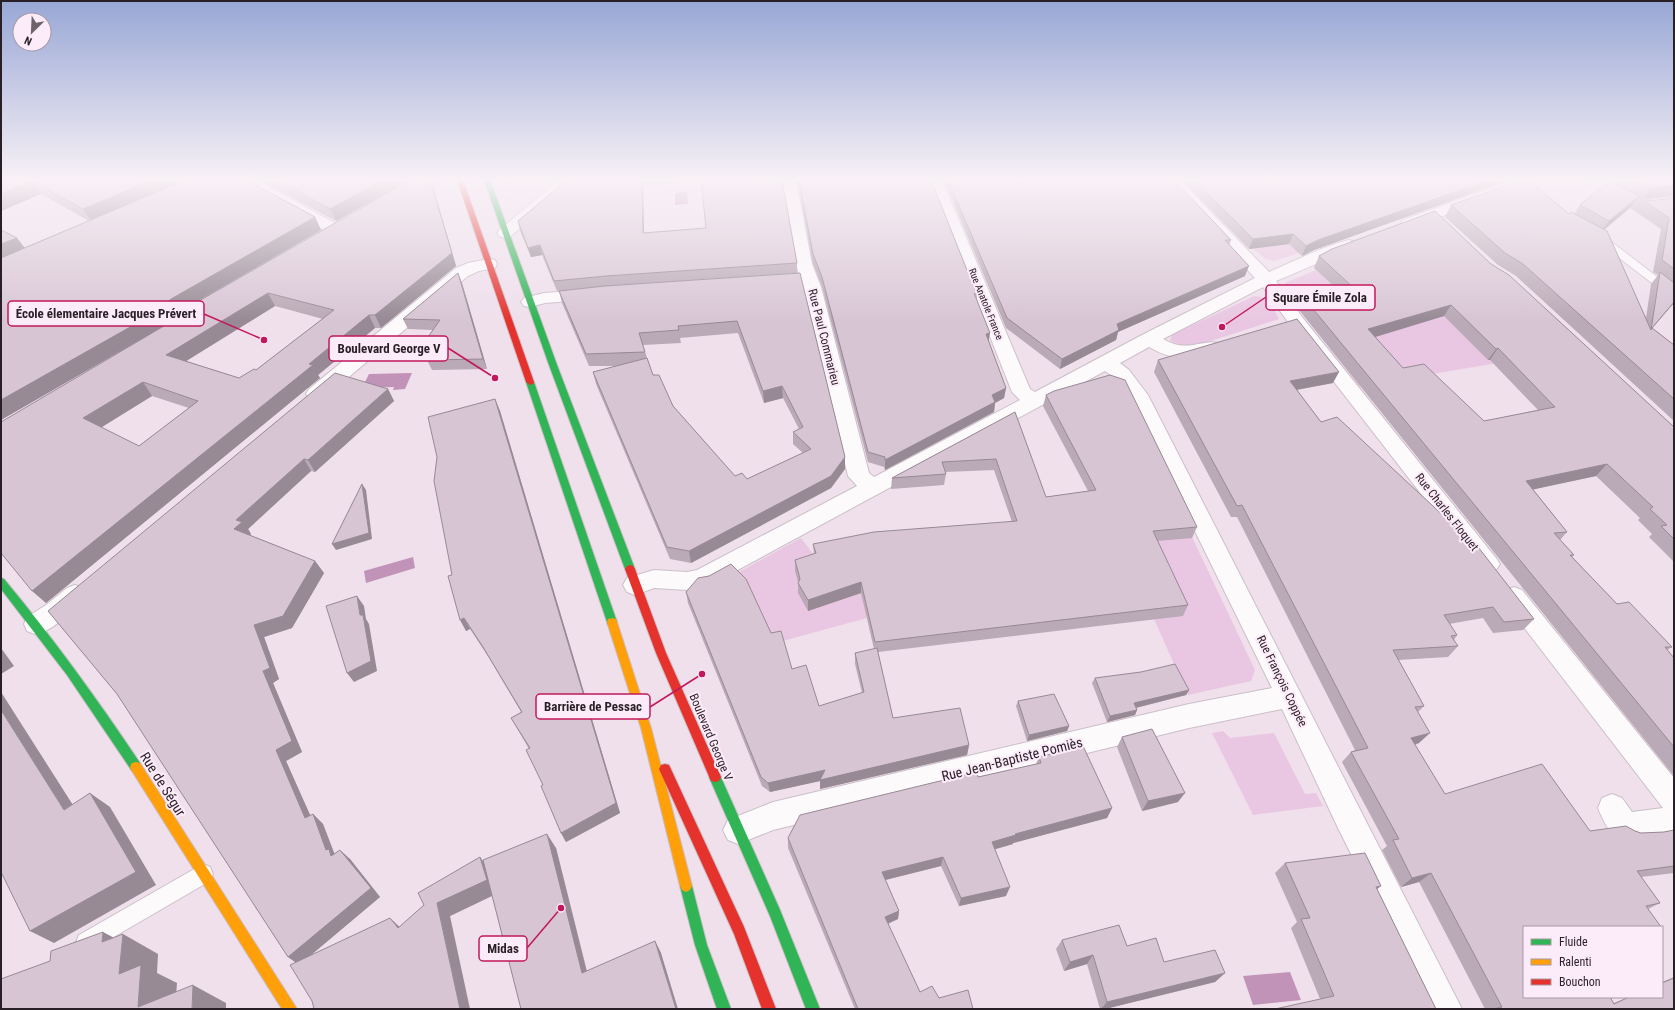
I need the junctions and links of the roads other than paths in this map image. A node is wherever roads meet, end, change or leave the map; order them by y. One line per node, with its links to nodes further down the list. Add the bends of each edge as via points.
1 (331, 227): 10 (street)
2 (476, 227): 14 (main road)
3 (503, 227): 11 (main road, Boulevard George V)
4 (511, 227): 11 (street)
5 (797, 227): 24 (street, Rue Paul Commarieu, via 802,278 859,476)
6 (954, 227): 22 (street, Rue Anatole France, via 1022,392)
7 (1217, 227): 15 (street, Rue Charles Floquet)
8 (1404, 227): 9 (street)
9 (1395, 229)
10 (336, 230)
11 (505, 232): 18 (main road, Boulevard George V)
12 (1593, 234): 17 (lane, via 1605,240)
13 (1365, 239): 15 (street, via 1320,255)
14 (489, 264): 23 (street, via 462,272); 30 (main road, via 604,597)
15 (1266, 279): 19 (street); 32 (street, Rue Charles Floquet, via 1289,323)
16 (608, 292): 18 (street, via 544,298)
17 (1674, 295)
18 (530, 302): 27 (main road, Boulevard George V)
19 (1150, 339): 20 (street, via 1165,350 1182,353 1196,352); 21 (street)
20 (1225, 343)
21 (1106, 362): 22 (street); 29 (street, Rue François Coppée, via 1122,374 1138,395)
22 (1033, 401): 24 (street)
23 (301, 407)
24 (872, 488): 27 (street, via 702,578 688,581 654,579)
25 (1, 582): 28 (main road, Rue de Ségur)
26 (91, 582): 28 (street)
27 (635, 585): 33 (main road, Boulevard George V, via 661,653)
28 (36, 624): 34 (main road, Rue de Ségur, via 100,711)
29 (1289, 696): 33 (street, Rue Jean-Baptiste Pomiès, via 1189,716 780,814); 40 (street, Rue François Coppée)
30 (646, 728): 37 (main road, via 701,944); 38 (main road, via 739,932)
31 (1612, 808): 32 (street, via 1625,827)
32 (1672, 817)
33 (738, 830): 39 (main road, Boulevard George V, via 776,914)
34 (204, 874): 35 (lane); 36 (main road, Rue de Ségur)
35 (71, 951)
36 (290, 1009)
37 (724, 1009)
38 (769, 1009)
39 (813, 1009)
40 (1446, 1009)

